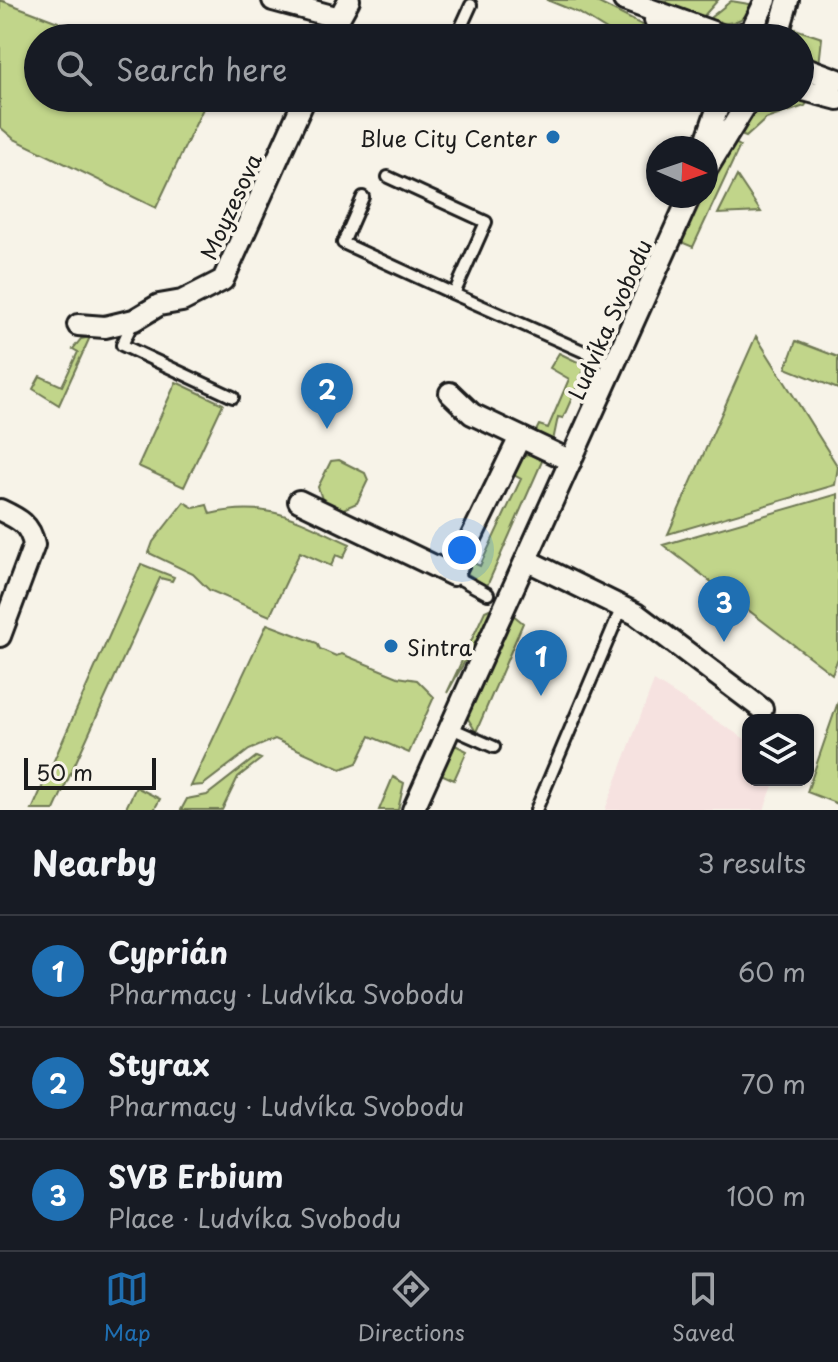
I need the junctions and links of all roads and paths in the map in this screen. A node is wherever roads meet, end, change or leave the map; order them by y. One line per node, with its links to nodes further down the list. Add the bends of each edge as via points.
1 (273, 0): 6 (street)
2 (766, 0): 10 (street)
3 (788, 0): 11 (street)
4 (626, 1): 8 (street); 9 (street)
5 (471, 5): 7 (lane)
6 (344, 9)
7 (462, 24)
8 (661, 24)
9 (691, 24)
10 (762, 24)
11 (781, 24)
12 (814, 71): 13 (street)
13 (838, 80)
14 (814, 93): 15 (street)
15 (838, 99)
16 (299, 112): 25 (street, Moyzesova, via 223,280)
17 (716, 112): 19 (street)
18 (741, 112): 20 (street)
19 (708, 136)
20 (718, 150)
21 (388, 177): 24 (lane, via 486,222)
22 (363, 197): 24 (lane, via 343,243)
23 (685, 208): 27 (street, Ludvíka Svobodu)
24 (454, 294): 27 (lane)
25 (134, 320): 26 (street, Moyzesova, via 105,327); 29 (lane, via 122,345)
26 (78, 325)
27 (614, 365): 31 (street, Ludvíka Svobodu)
28 (450, 393): 30 (street, via 472,414)
29 (233, 397)
30 (520, 437): 31 (street); 35 (street)
31 (571, 461): 34 (street, Ludvíka Svobodu)
32 (299, 501): 35 (street)
33 (0, 510): 38 (street, via 31,530 34,545)
34 (526, 560): 37 (street); 40 (street, Ludvíka Svobodu)
35 (453, 575): 36 (lane)
36 (488, 594)
37 (622, 607): 39 (street); 43 (lane)
38 (0, 636)
39 (762, 709)
40 (451, 728): 41 (lane); 42 (street, Ludvíka Svobodu)
41 (494, 747)
42 (413, 810)
43 (536, 810)

